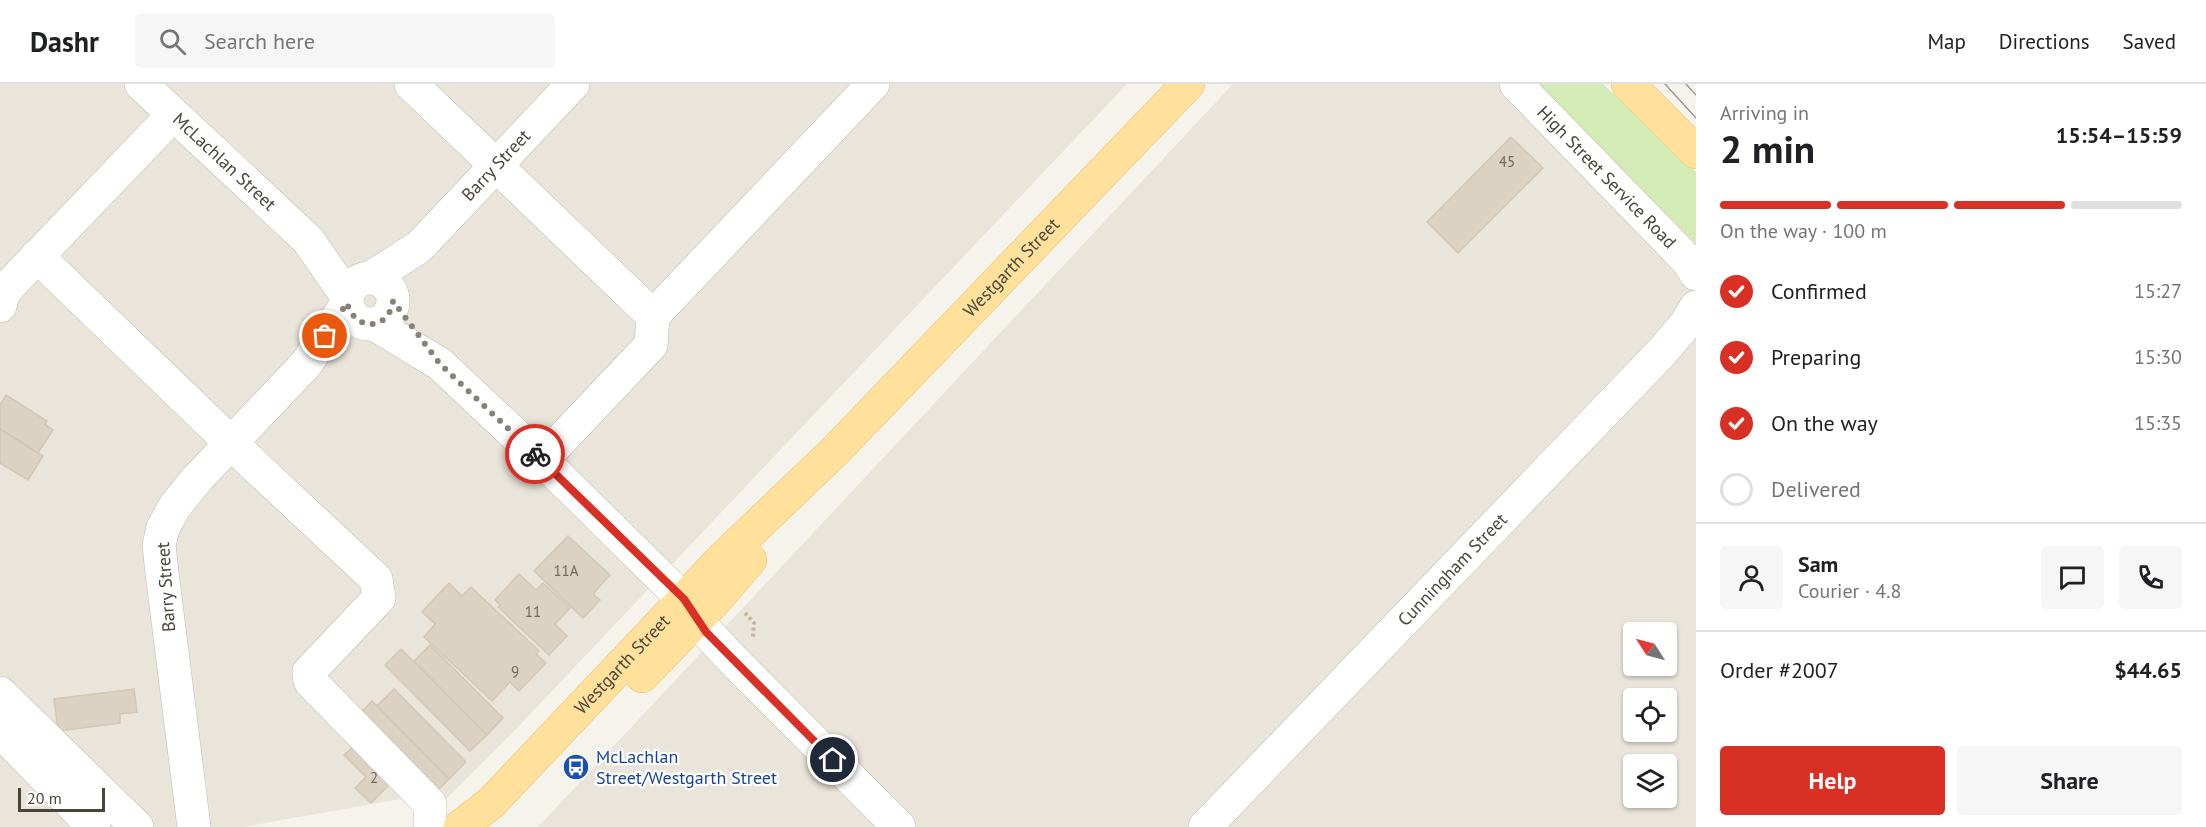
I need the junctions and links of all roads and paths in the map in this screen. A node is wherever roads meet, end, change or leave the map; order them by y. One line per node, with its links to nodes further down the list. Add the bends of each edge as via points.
1 (141, 84): 8 (street, McLachlan Street)
2 (411, 84): 10 (street)
3 (573, 84): 10 (street, Barry Street)
4 (873, 84): 16 (street)
5 (1188, 84): 20 (main road, Westgarth Street, via 834,452 724,557)
6 (1516, 84): 12 (street, High Street Service Road, via 1688,261)
7 (1628, 84): 9 (main road)
8 (173, 115): 11 (street); 13 (street, McLachlan Street)
9 (1696, 152)
10 (497, 164): 13 (street, Barry Street); 16 (street)
11 (37, 256): 14 (street, via 6,290); 17 (street)
12 (1696, 274)
13 (370, 299): 17 (street, Barry Street); 18 (street, McLachlan Street)
14 (0, 306)
15 (1696, 307): 31 (street, Cunningham Street, via 1661,353)
16 (652, 315): 18 (street, via 651,345)
17 (231, 444): 26 (street, Barry Street, via 175,506 159,545); 27 (street, via 376,579 379,598 309,672 310,681 430,804)
18 (542, 460): 20 (street, McLachlan Street)
19 (740, 608): 21 (path)
20 (690, 610): 28 (main road, Westgarth Street, via 491,803); 29 (main road, Westgarth Street); 30 (street, McLachlan Street, via 729,656)
21 (754, 623)
22 (0, 693): 25 (street)
23 (0, 731): 24 (street)
24 (94, 827)
25 (137, 827)
26 (194, 827)
27 (430, 827)
28 (460, 827)
29 (492, 827)
30 (899, 827)
31 (1205, 827)

